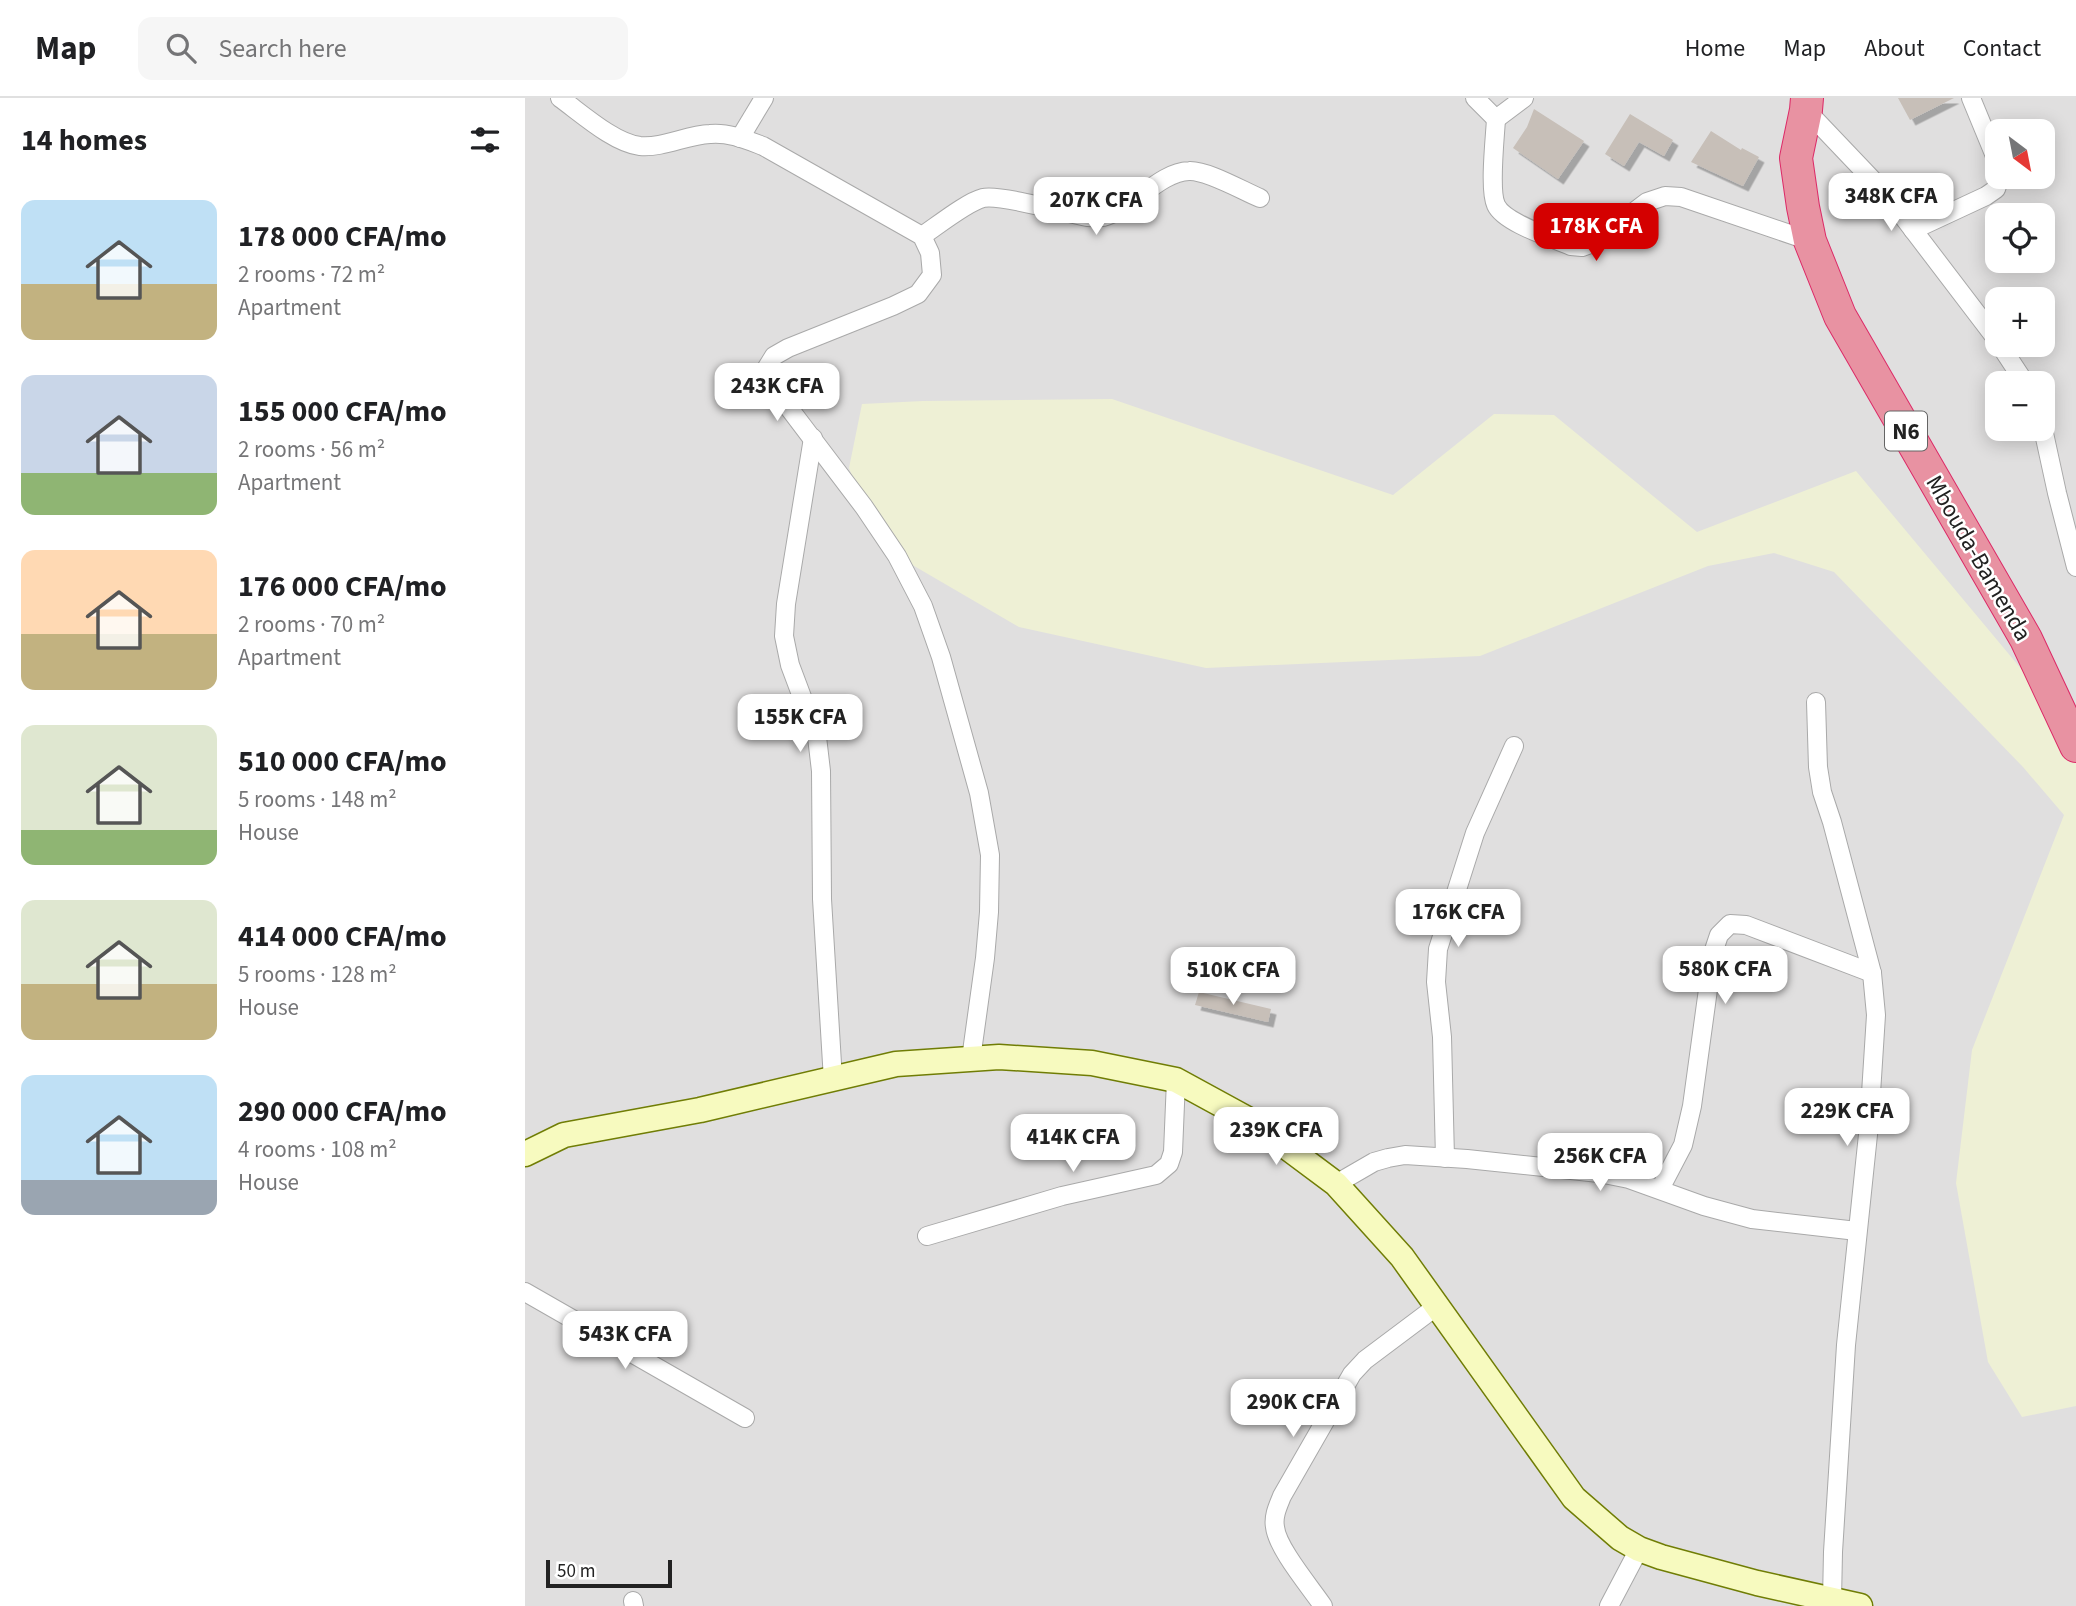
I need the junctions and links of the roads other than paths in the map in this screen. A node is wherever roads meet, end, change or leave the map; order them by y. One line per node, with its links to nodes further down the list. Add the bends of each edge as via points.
1 (560, 98): 9 (street, via 611,135 637,146 711,133)
2 (765, 98): 9 (street)
3 (1475, 98): 7 (street)
4 (1524, 98): 7 (street)
5 (1971, 98): 8 (street)
6 (1806, 104): 12 (street); 14 (highway, Mbouda-Bamenda / N6, via 1797,158)
7 (1496, 119): 14 (street, via 1496,207 1508,218 1571,246 1593,243 1647,202 1665,196 1681,197)
8 (1985, 132)
9 (740, 138): 13 (street, via 763,146)
10 (1996, 189): 12 (street)
11 (1261, 198): 13 (street, via 1189,171 1174,174 1101,218 983,198)
12 (1913, 230): 15 (street)
13 (922, 236): 16 (street, via 930,253 932,275 918,294 788,348 774,356 765,369 767,379)
14 (1810, 241): 21 (highway, Mbouda-Bamenda / N6, via 1840,316 2026,639)
15 (1985, 326)
16 (813, 438): 23 (street, via 865,507 923,606 979,793 989,855 989,912); 24 (street, via 784,636 817,737 821,771)
17 (2046, 441): 18 (street)
18 (2076, 567)
19 (1816, 702): 22 (street, via 1822,792)
20 (1514, 746): 27 (street, via 1475,833 1438,948)
21 (2076, 746)
22 (1872, 973): 29 (street, via 1746,925 1730,924 1719,935 1683,1145); 30 (street, via 1876,1015)
23 (971, 1059): 24 (street, via 896,1064); 25 (street, via 1092,1063)
24 (833, 1080): 26 (street, via 564,1135)
25 (1176, 1080): 28 (street, via 1253,1122); 31 (street, via 1173,1152 1169,1164 1156,1175 1062,1196)
26 (525, 1154)
27 (1445, 1158): 28 (street, via 1388,1158); 29 (street, via 1599,1173)
28 (1336, 1184): 33 (street, via 1402,1257)
29 (1660, 1189): 30 (street, via 1752,1219)
30 (1857, 1231): 36 (street)
31 (927, 1236)
32 (525, 1292): 34 (street)
33 (1437, 1306): 35 (street, via 1574,1498); 37 (street, via 1352,1374 1282,1496 1275,1529)
34 (745, 1418)
35 (1639, 1549): 36 (street); 38 (street)
36 (1832, 1600): 39 (street)
37 (1324, 1606)
38 (1609, 1606)
39 (1860, 1606)

